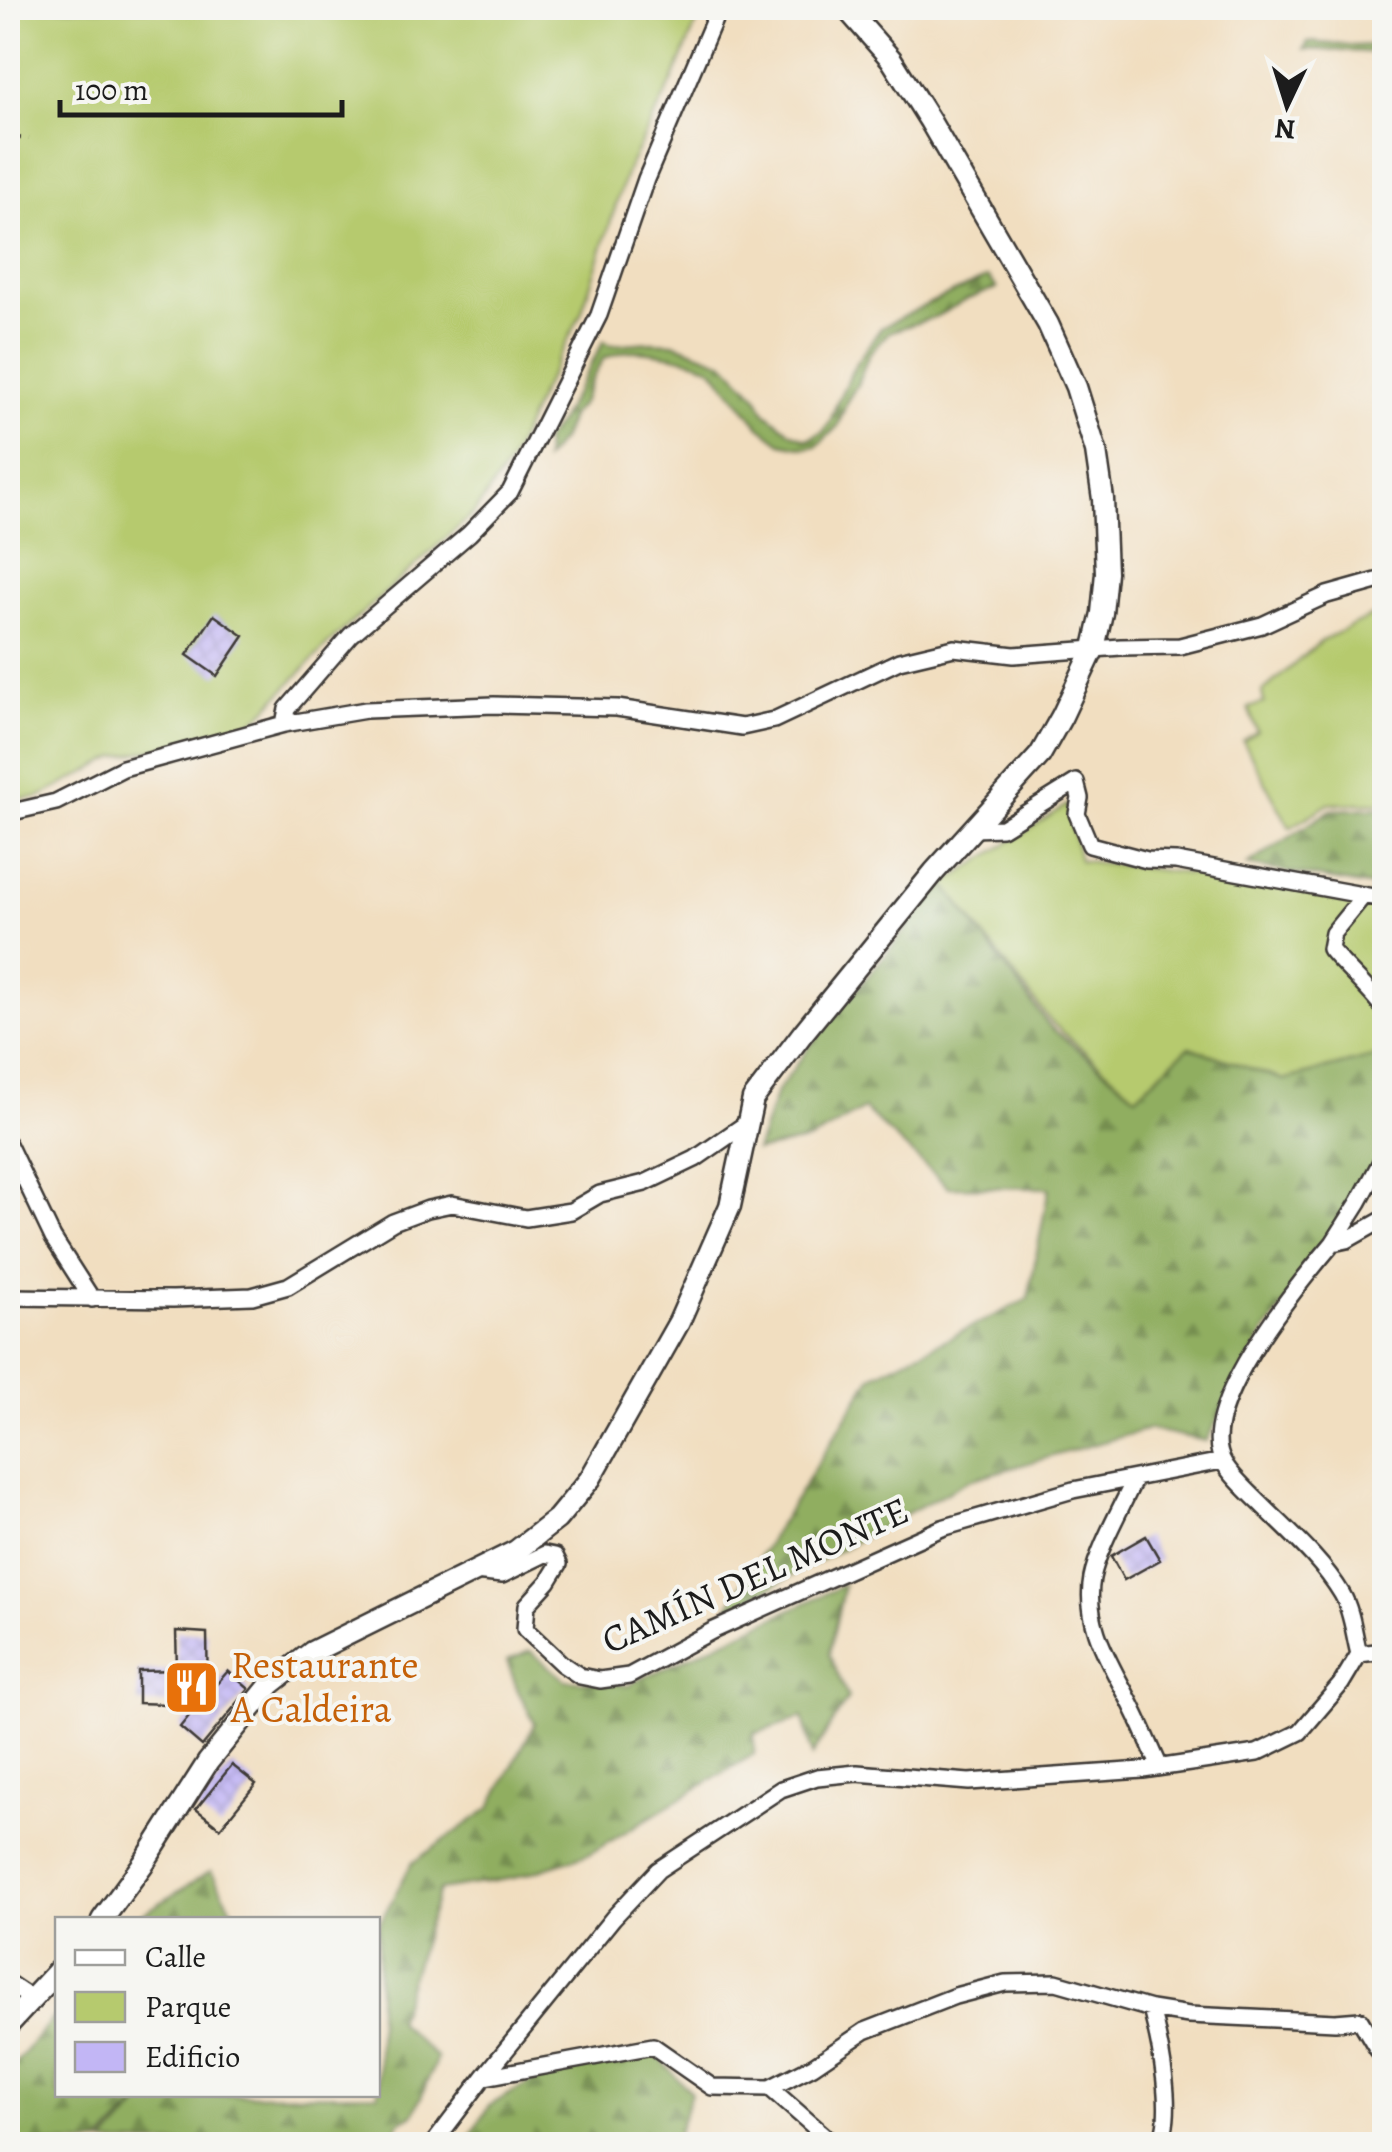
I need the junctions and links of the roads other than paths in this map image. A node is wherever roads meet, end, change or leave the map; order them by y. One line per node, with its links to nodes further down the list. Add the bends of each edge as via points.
1 (719, 8): 5 (street, via 646,179 599,315 510,492 351,634 287,710)
2 (850, 10): 4 (street, via 930,121 1048,324 1076,387 1103,499 1106,573)
3 (1384, 579): 4 (street, via 1262,625 1180,646)
4 (1094, 648): 5 (street, via 1014,655 954,648 898,661 774,720 742,727 617,708 494,706 366,710); 7 (street, via 1040,756)
5 (284, 724): 6 (street, via 123,768 56,802)
6 (8, 813)
7 (974, 828): 8 (street, via 1002,828 1076,782 1076,814 1090,845); 11 (street, via 752,1099)
8 (1364, 895): 9 (street); 10 (street, via 1334,933 1330,949)
9 (1384, 899)
10 (1384, 1009)
11 (747, 1123): 17 (street, via 645,1183 600,1194 571,1211 526,1218 452,1204 393,1222 288,1286 252,1296); 20 (street, via 723,1223 679,1322 590,1479 557,1520)
12 (8, 1144): 17 (street, via 53,1238)
13 (1384, 1156): 15 (street)
14 (1384, 1219): 15 (street)
15 (1333, 1243): 18 (street, via 1244,1362 1217,1439)
16 (8, 1297): 17 (street)
17 (92, 1299)
18 (1222, 1460): 19 (street); 22 (street, via 1344,1597)
19 (1135, 1478): 20 (street, CAMÍN DEL MONTE, via 942,1528 712,1631 629,1676 580,1676 525,1629 526,1605 559,1564 555,1556 545,1554 502,1575); 23 (street, via 1097,1562 1090,1607 1104,1654)
20 (475, 1572): 24 (street, via 312,1652 271,1684 208,1762)
21 (1384, 1651): 22 (street)
22 (1359, 1654): 23 (street, via 1300,1732 1257,1753)
23 (1160, 1767): 32 (street, via 968,1782 857,1772 781,1789 658,1870)
24 (104, 1917)
25 (55, 1973): 27 (street)
26 (8, 1984): 27 (street)
27 (32, 1998): 28 (street); 30 (street)
28 (8, 2003)
29 (1152, 2008): 31 (street, via 1360,2020); 33 (street, via 1056,1982 1005,1983 865,2031); 36 (street, via 1166,2092 1166,2135)
30 (8, 2024)
31 (1378, 2050)
32 (484, 2077): 33 (street, via 653,2046 712,2088); 34 (street)
33 (770, 2088): 35 (street)
34 (433, 2144)
35 (834, 2144)
36 (1158, 2144)

